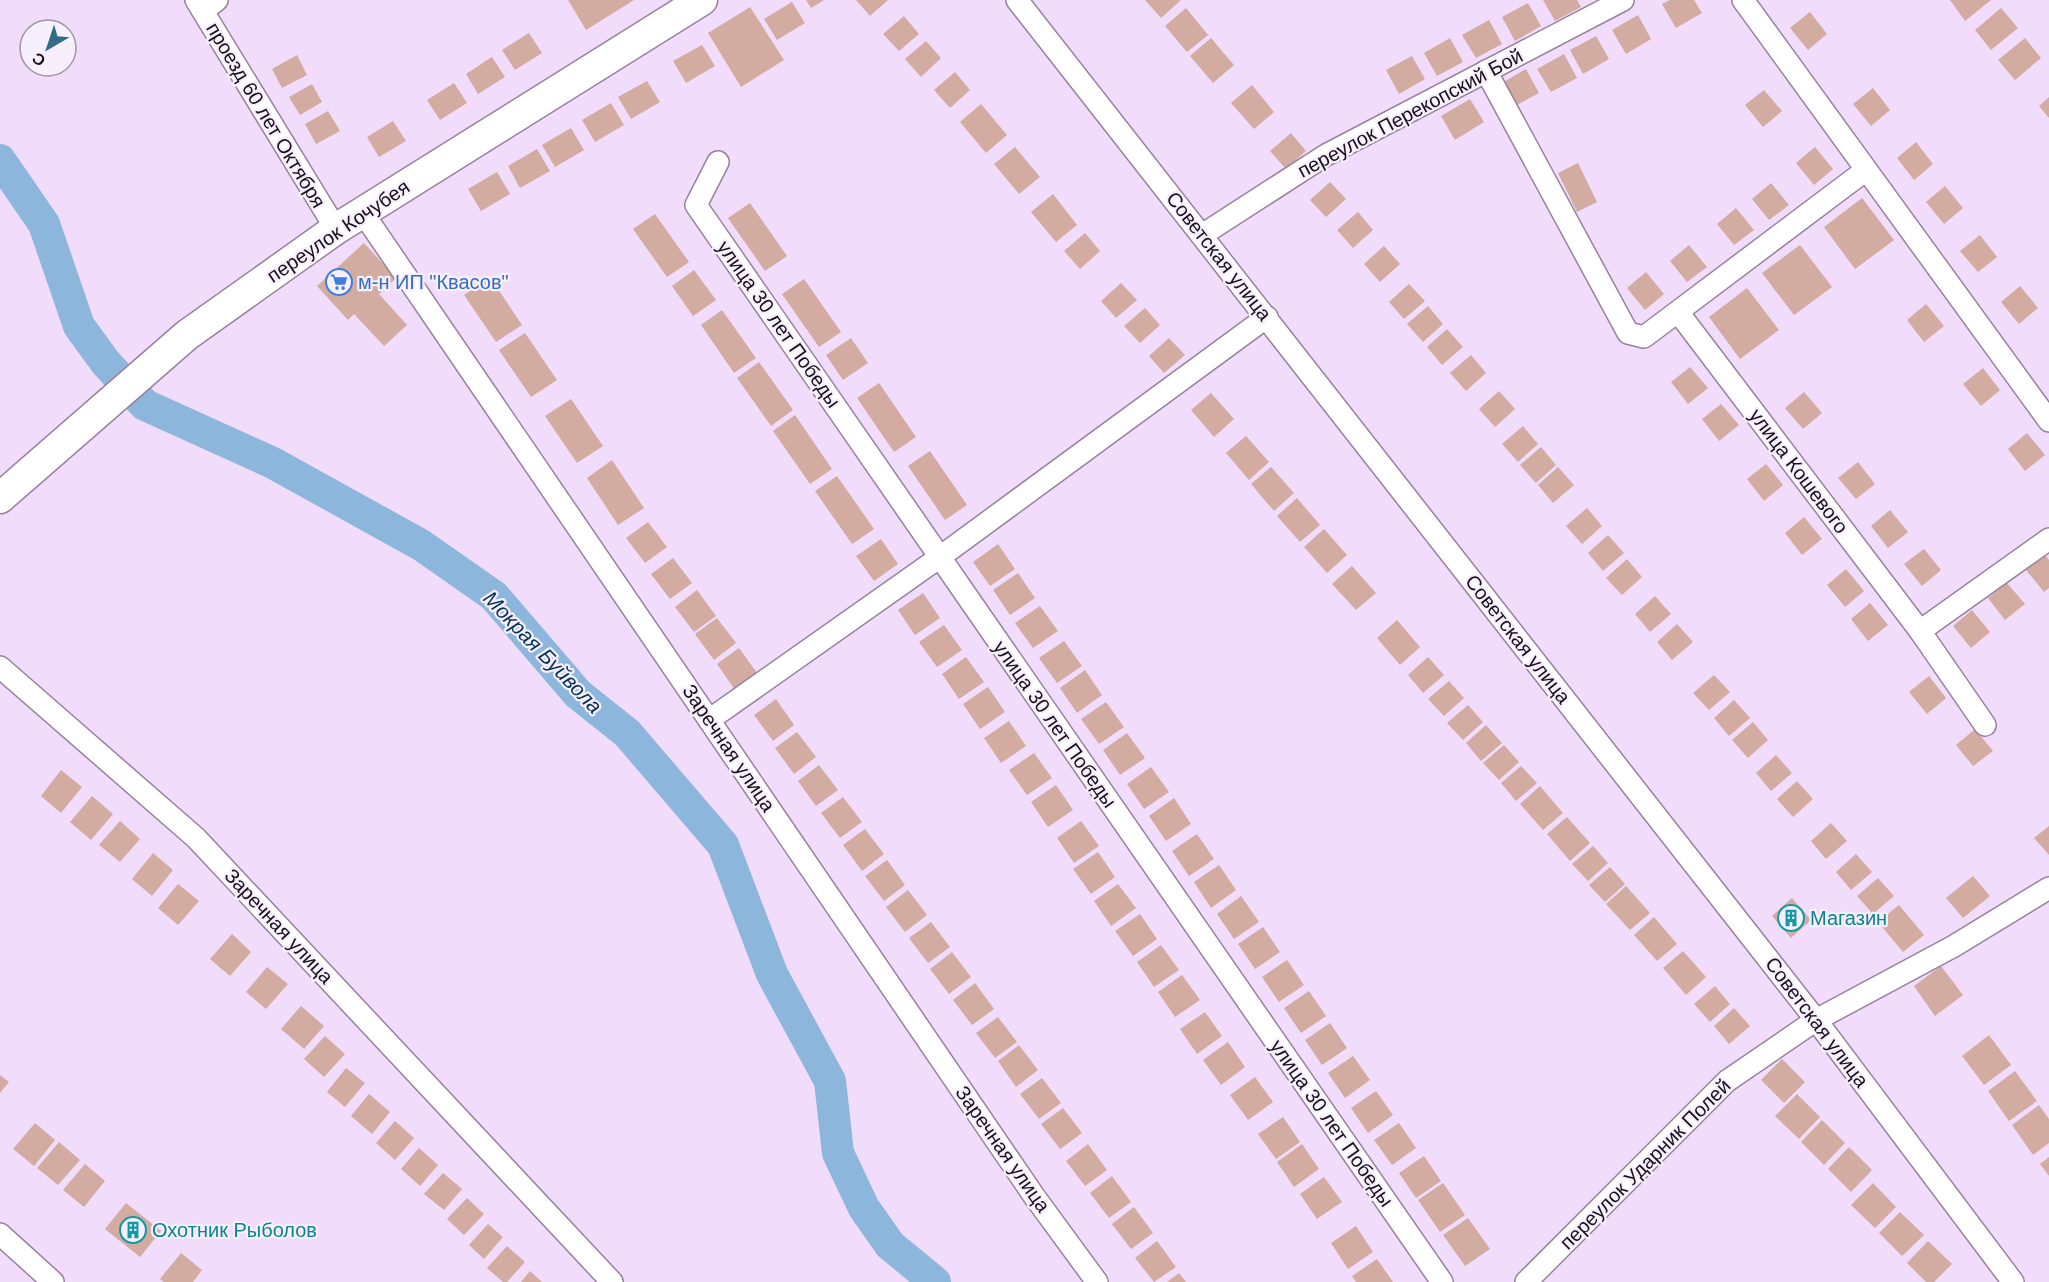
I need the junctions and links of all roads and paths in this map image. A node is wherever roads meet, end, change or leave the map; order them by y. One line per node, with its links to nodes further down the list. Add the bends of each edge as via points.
1 (702, 0): 9 (main road, переулок Кочубея)
2 (1017, 0): 11 (street, Советская улица)
3 (1623, 0): 6 (street, переулок Перекопский Бой)
4 (1743, 0): 8 (street)
5 (206, 4): 10 (street, проезд 60 лет Октября)
6 (1486, 71): 11 (street, переулок Перекопский Бой, via 1326,155); 12 (street, via 1628,333 1644,337)
7 (718, 162): 17 (street, улица 30 лет Победы, via 696,205)
8 (1866, 170): 12 (street); 14 (street)
9 (363, 213): 10 (main road, переулок Кочубея); 20 (street, Заречная улица)
10 (336, 229): 15 (main road, переулок Кочубея, via 186,335)
11 (1202, 235): 13 (street, Советская улица)
12 (1678, 312): 18 (street, улица Кошевого)
13 (1267, 317): 17 (street); 23 (street, Советская улица)
14 (2049, 421)
15 (0, 498)
16 (2049, 540): 18 (street)
17 (940, 557): 20 (street); 28 (street, улица 30 лет Победы)
18 (1920, 631): 21 (street, улица Кошевого)
19 (0, 667): 26 (street, Заречная улица, via 196,838)
20 (709, 720): 27 (street, Заречная улица)
21 (1985, 725)
22 (2049, 888): 23 (street, переулок Ударник Полей, via 1954,946)
23 (1816, 1020): 29 (street, переулок Ударник Полей, via 1727,1081); 30 (street, Советская улица)
24 (0, 1234): 25 (street)
25 (53, 1282)
26 (612, 1282)
27 (1097, 1282)
28 (1442, 1282)
29 (1526, 1282)
30 (2013, 1282)

